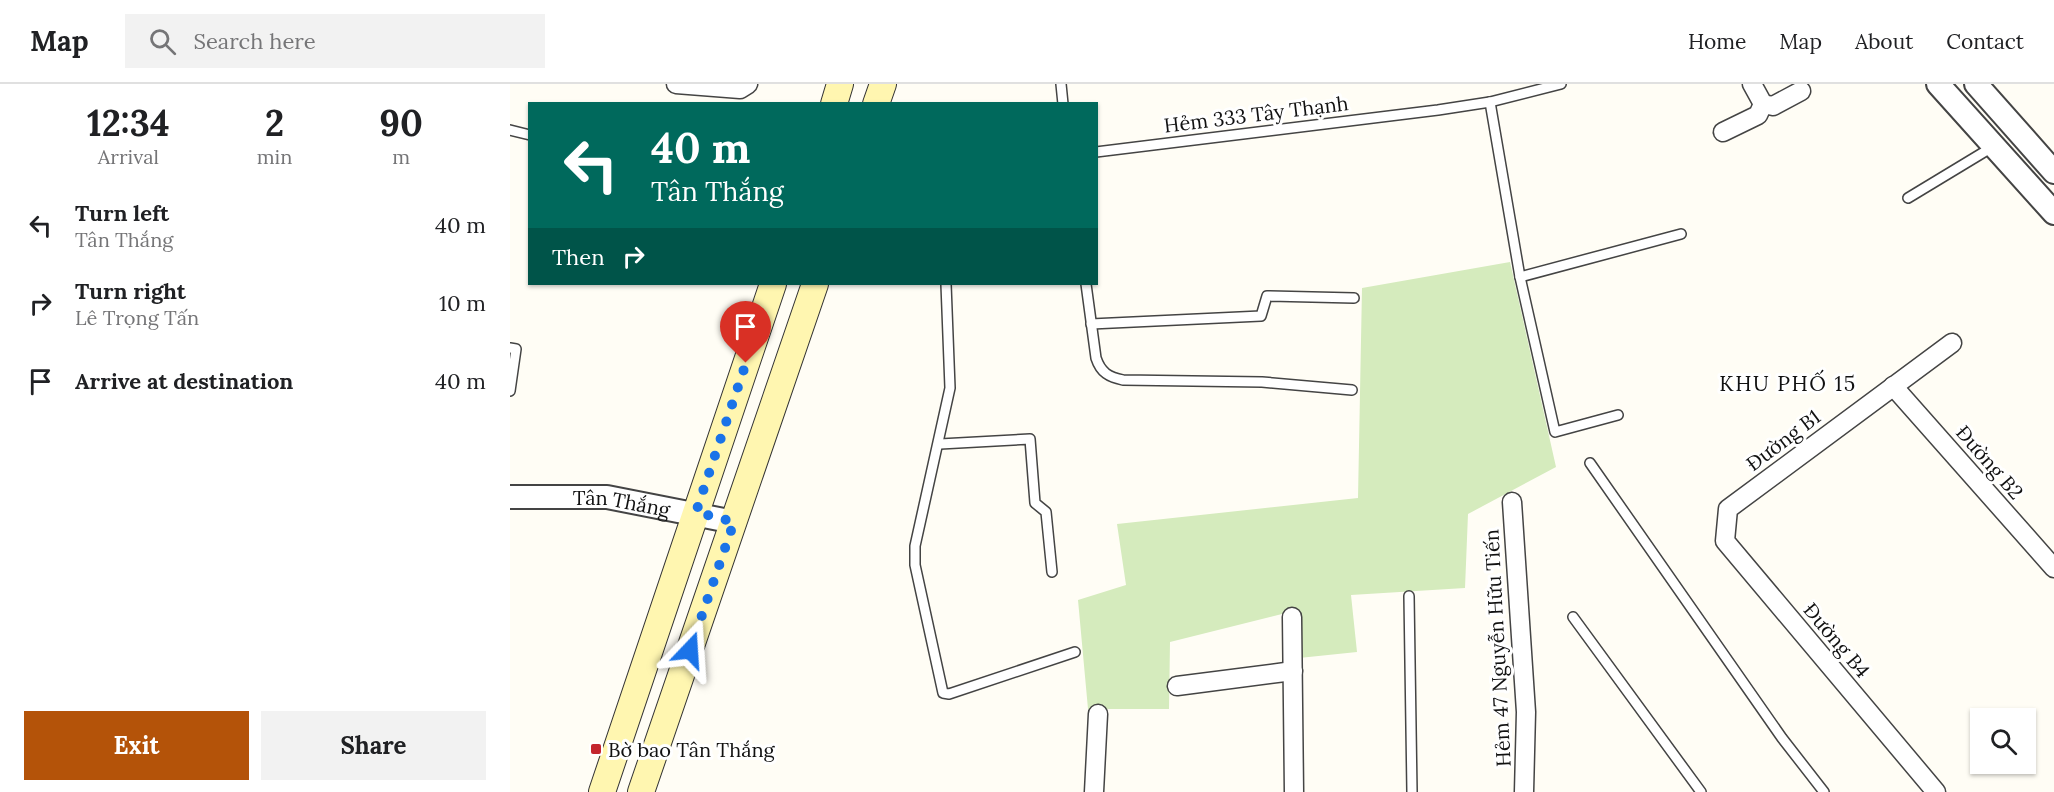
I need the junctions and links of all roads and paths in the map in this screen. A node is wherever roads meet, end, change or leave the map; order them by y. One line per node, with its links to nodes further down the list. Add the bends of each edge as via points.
1 (676, 84): 2 (street, via 740,89)
2 (748, 84)
3 (840, 84): 11 (main road)
4 (883, 84): 12 (main road)
5 (1061, 84): 13 (lane)
6 (1561, 84): 14 (lane, Hẻm 333 Tây Thạnh)
7 (1752, 84): 16 (street)
8 (1938, 84): 15 (street)
9 (1980, 85): 15 (street); 22 (street)
10 (1802, 91): 16 (street, via 1773,106)
11 (835, 102)
12 (877, 102)
13 (1063, 102)
14 (1490, 102): 21 (lane, Hẻm 333 Tây Thạnh); 26 (lane)
15 (1955, 102): 20 (street)
16 (1763, 104): 18 (street, via 1758,115)
17 (510, 130): 19 (lane)
18 (1723, 132)
19 (528, 134)
20 (1994, 146): 23 (lane); 24 (street)
21 (1098, 152)
22 (2054, 172)
23 (1908, 198)
24 (2054, 213)
25 (1680, 234): 26 (lane)
26 (1520, 277): 38 (lane, via 1555,432)
27 (773, 285): 44 (main road)
28 (815, 285): 45 (main road)
29 (946, 285): 39 (lane, via 951,388)
30 (1086, 285): 32 (lane)
31 (1354, 298): 32 (lane, via 1268,296 1261,316)
32 (1091, 324): 36 (lane, via 1096,358 1104,372 1123,380 1262,382)
33 (1952, 343): 35 (street, Đường B1)
34 (510, 348): 37 (lane, via 516,349)
35 (1893, 386): 43 (street, Đường B1); 46 (street, Đường B2)
36 (1352, 390)
37 (510, 391)
38 (1618, 415)
39 (940, 444): 47 (lane, via 1030,439 1035,503 1046,512); 51 (lane, via 915,546 915,565 943,693)
40 (1590, 463): 62 (lane)
41 (510, 497): 44 (street, Tân Thắng, via 592,495)
42 (1512, 502): 60 (street, Hẻm 47 Nguyễn Hữu Tiến, via 1526,712)
43 (1728, 509): 63 (street, Đường B4, via 1725,541)
44 (696, 512): 45 (street, Tân Thắng); 55 (main road)
45 (734, 522): 56 (main road)
46 (2054, 568)
47 (1052, 572)
48 (1409, 596): 59 (lane)
49 (1292, 617): 52 (street)
50 (1573, 617): 61 (lane)
51 (1075, 652)
52 (1293, 671): 53 (street); 58 (street)
53 (1177, 686)
54 (1098, 714): 57 (street)
55 (602, 792)
56 (641, 792)
57 (1095, 792)
58 (1294, 792)
59 (1412, 792)
60 (1524, 792)
61 (1701, 792)
62 (1824, 792)
63 (1936, 792)

